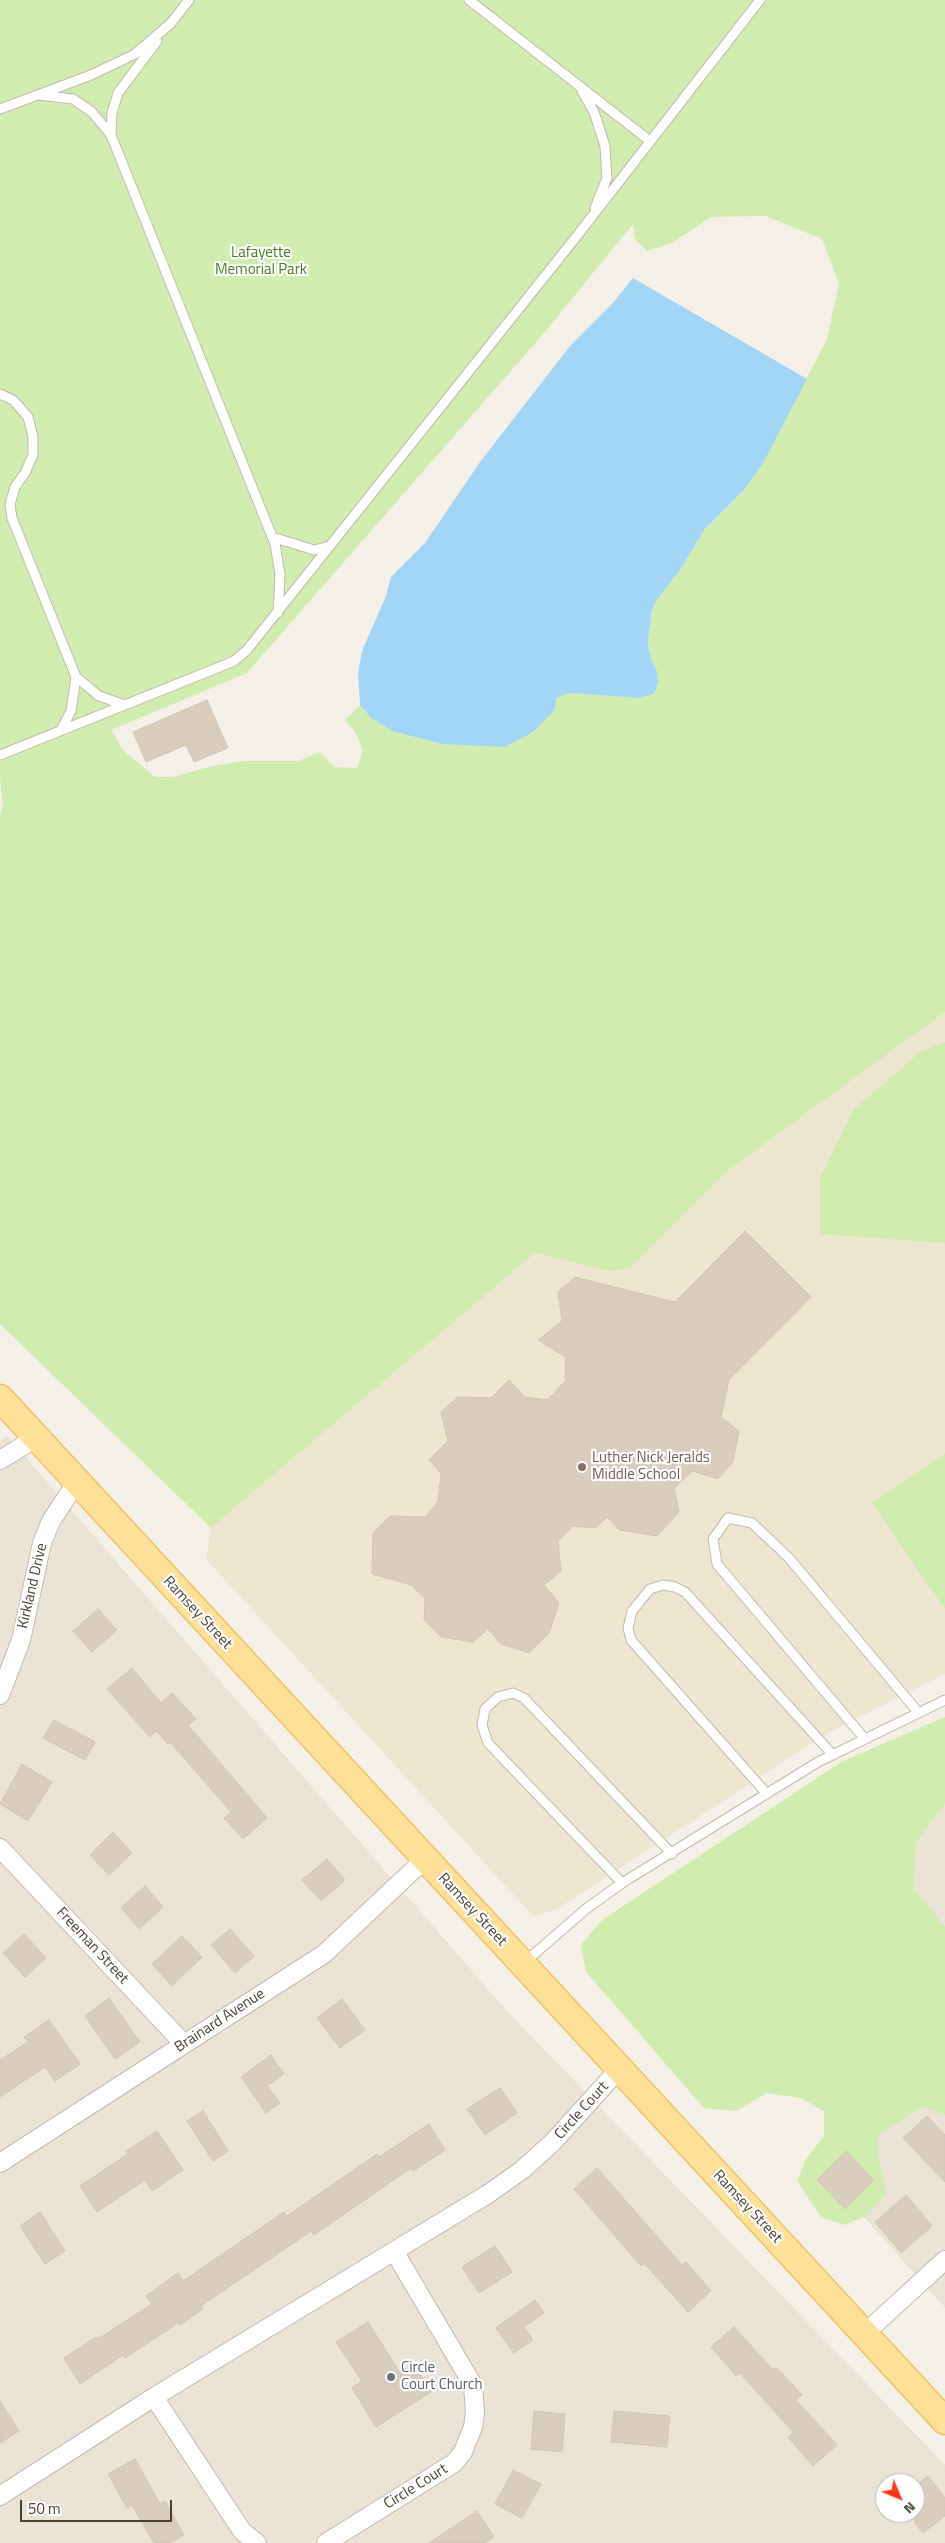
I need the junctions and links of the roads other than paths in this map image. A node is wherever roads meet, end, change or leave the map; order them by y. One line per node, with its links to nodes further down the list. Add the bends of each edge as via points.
1 (189, 0): 4 (lane)
2 (469, 0): 5 (lane)
3 (760, 0): 9 (lane)
4 (171, 23): 6 (lane, via 135,54); 8 (lane, via 118,93 112,113)
5 (580, 86): 9 (lane); 10 (lane, via 594,112 605,146 607,178)
6 (38, 95): 7 (lane); 8 (lane, via 73,99 92,112)
7 (0, 109)
8 (111, 135): 12 (lane)
9 (650, 142): 10 (lane)
10 (591, 217): 13 (lane)
11 (0, 394): 15 (lane, via 13,400 28,417 33,455 15,487 11,511)
12 (272, 537): 13 (lane, via 314,550); 14 (lane, via 280,574)
13 (330, 546): 14 (lane)
14 (278, 613): 16 (lane, via 234,661)
15 (76, 676): 16 (lane, via 99,696); 17 (lane, via 71,711)
16 (126, 705): 17 (lane)
17 (61, 730): 18 (lane)
18 (0, 755)
19 (0, 1398): 20 (main road, Ramsey Street)
20 (36, 1438): 21 (street); 22 (main road, Ramsey Street)
21 (0, 1460)
22 (76, 1483): 23 (street, Kirkland Drive, via 51,1521 42,1543 21,1640); 31 (main road, Ramsey Street)
23 (0, 1695)
24 (945, 1700): 25 (lane)
25 (918, 1712): 26 (lane); 26 (lane, via 789,1558 752,1524 728,1518 714,1539 717,1564)
26 (864, 1738): 27 (lane)
27 (832, 1754): 28 (lane); 28 (lane, via 685,1592 675,1587 650,1588 632,1611 628,1628 631,1640)
28 (767, 1794): 30 (lane)
29 (0, 1848): 34 (street, Freeman Street)
30 (672, 1854): 32 (lane); 32 (lane, via 524,1698 513,1693 498,1697 484,1709 482,1725 488,1743)
31 (425, 1859): 33 (main road, Ramsey Street); 34 (street, Brainard Avenue, via 324,1954)
32 (622, 1883): 33 (lane)
33 (522, 1964): 35 (main road, Ramsey Street)
34 (184, 2044): 36 (street, Brainard Avenue)
35 (620, 2069): 37 (street, Circle Court, via 553,2142 522,2170); 39 (main road, Ramsey Street)
36 (0, 2163)
37 (394, 2251): 40 (street, Circle Court); 44 (street, Circle Court, via 473,2385 476,2413 473,2426 463,2452 454,2463)
38 (945, 2260): 39 (street)
39 (864, 2334): 41 (main road, Ramsey Street)
40 (154, 2398): 42 (street, Circle Court); 43 (street, via 242,2531)
41 (945, 2421)
42 (0, 2496)
43 (257, 2543)
44 (326, 2543)

